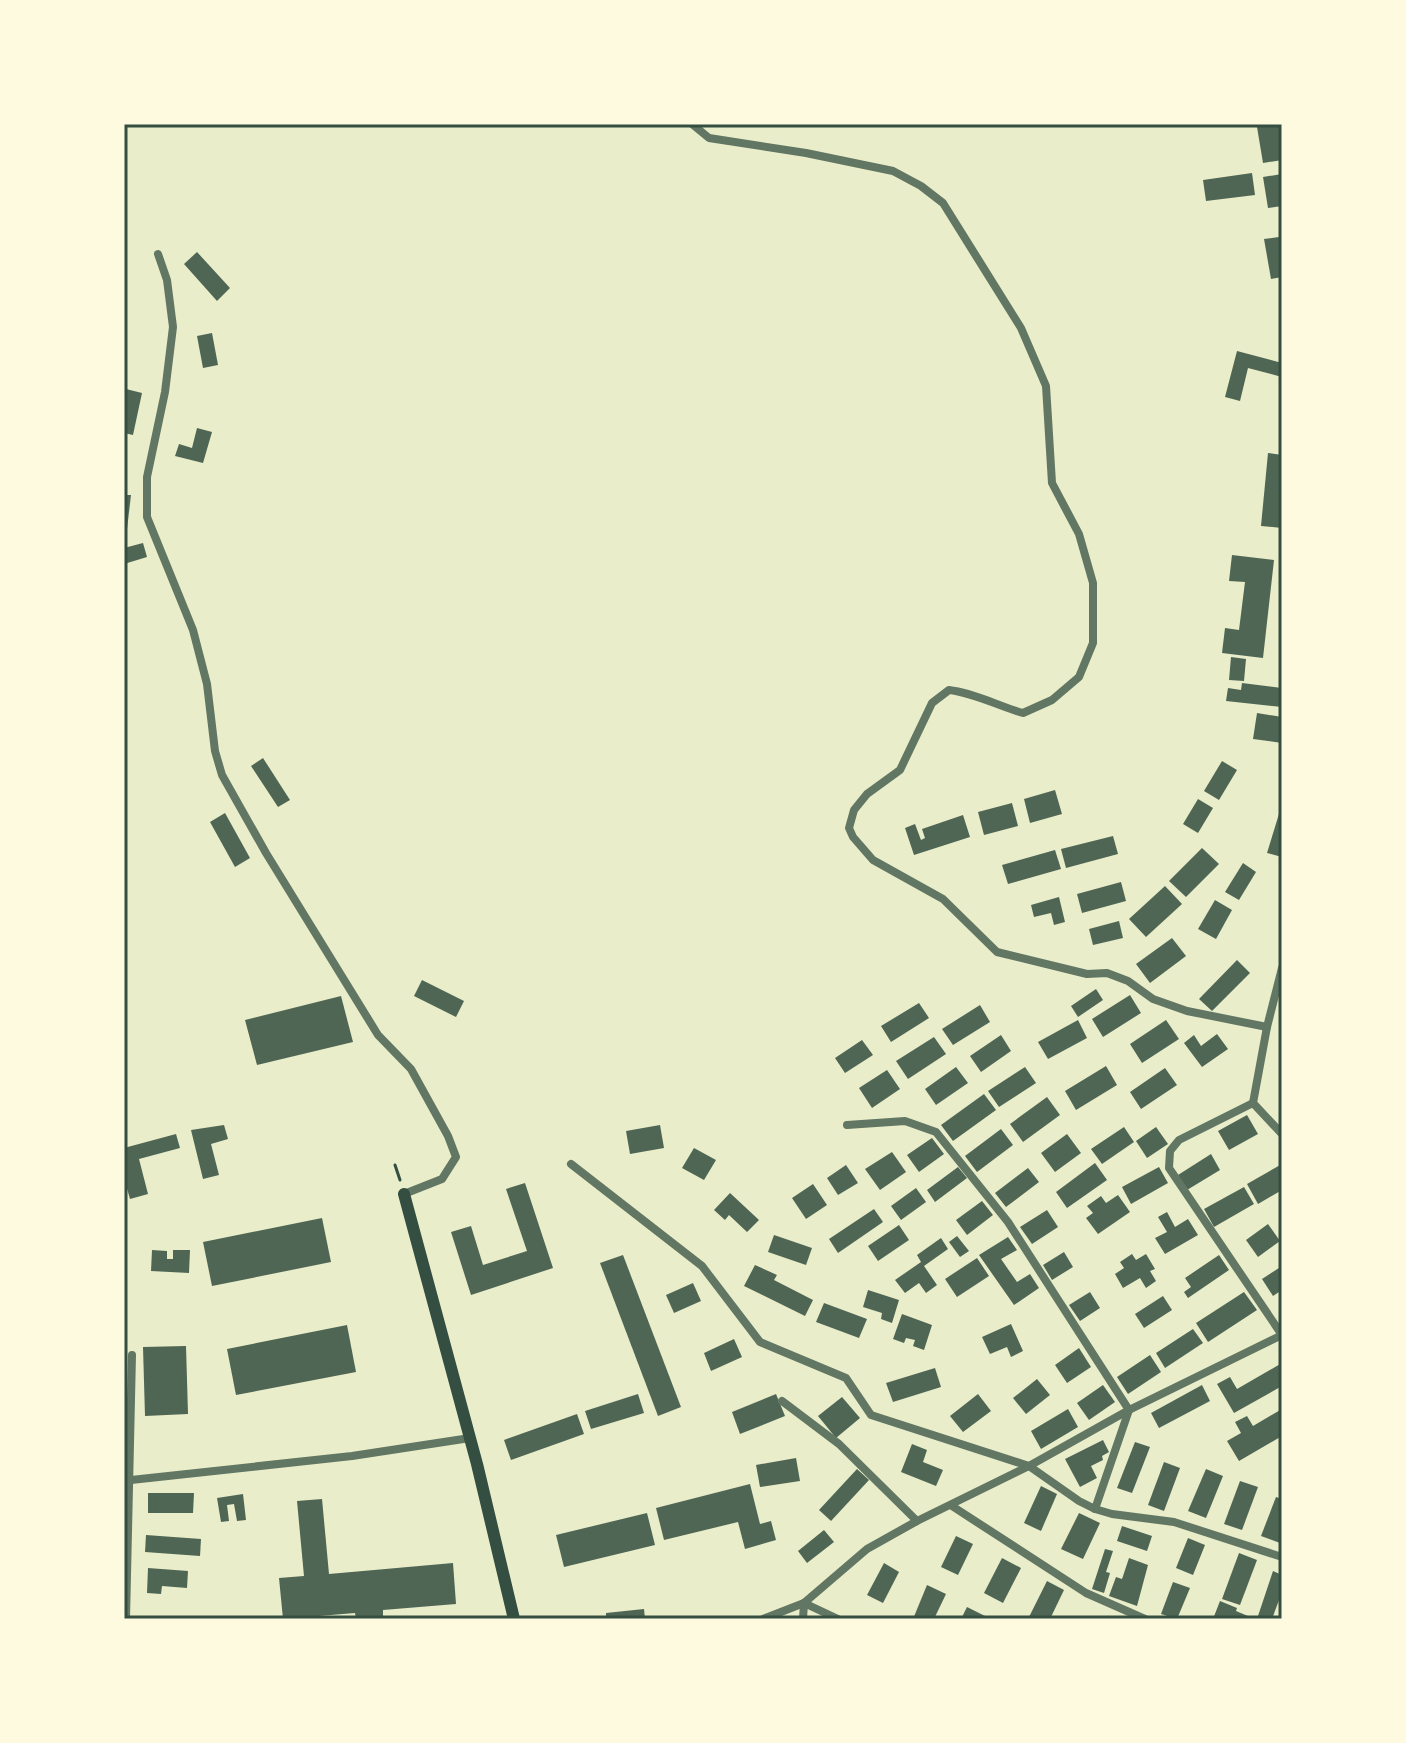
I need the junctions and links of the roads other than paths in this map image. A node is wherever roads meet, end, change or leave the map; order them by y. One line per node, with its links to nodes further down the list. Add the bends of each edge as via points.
1 (692, 124): 4 (street, via 709,138 893,171 943,203 1021,328 1046,386 1052,483 1079,534 1093,583 1093,643 1079,677 1052,700 1023,713 949,690 932,703 900,770 854,810 849,828 853,837 873,860 943,899 997,952 1087,974 1107,973 1187,1011)
2 (158, 254): 9 (street, via 173,327 147,477 147,517 193,630 222,775 378,1035 411,1069 452,1146 456,1157 442,1179)
3 (1282, 968): 4 (street)
4 (1267, 1027): 5 (street)
5 (1253, 1103): 7 (street); 10 (street, via 1179,1140 1170,1151 1169,1168)
6 (847, 1125): 13 (street, via 905,1121 936,1132 1008,1222)
7 (1282, 1134)
8 (571, 1164): 15 (street, via 702,1266 760,1342 846,1378 871,1415)
9 (404, 1194): 14 (main road)
10 (1282, 1335): 13 (street)
11 (132, 1355): 16 (street)
12 (782, 1401): 19 (street, via 839,1444)
13 (1129, 1410): 15 (street); 18 (street)
14 (470, 1438): 16 (street); 23 (main road)
15 (1029, 1466): 17 (street); 18 (street)
16 (131, 1480): 22 (street)
17 (952, 1506): 19 (street); 27 (street, via 1086,1593)
18 (1095, 1509): 20 (street, via 1174,1522)
19 (917, 1521): 21 (street, via 867,1549)
20 (1282, 1557)
21 (804, 1603): 24 (street); 25 (street); 26 (street)
22 (126, 1619)
23 (514, 1619)
24 (763, 1619)
25 (803, 1619)
26 (838, 1619)
27 (1145, 1619)

